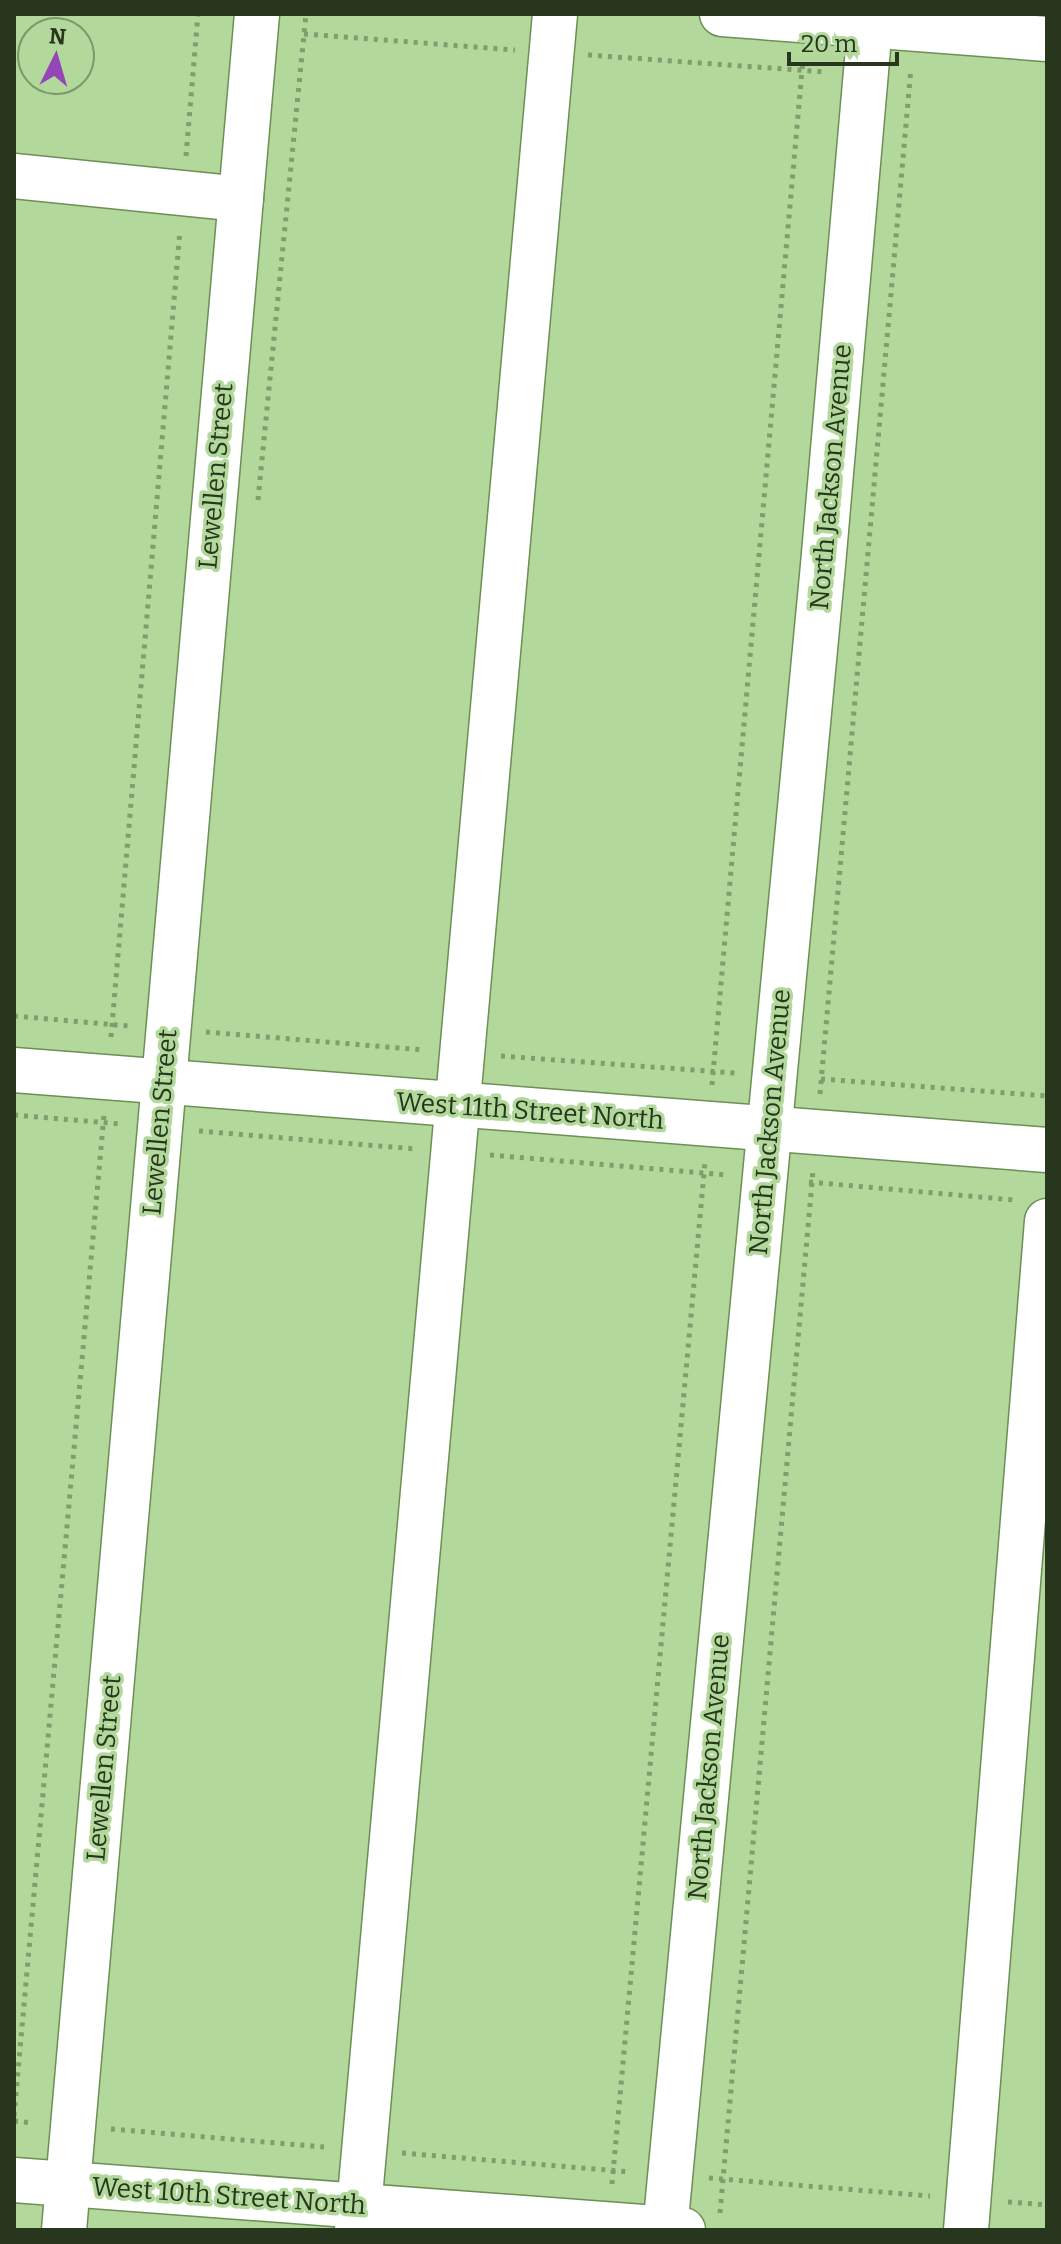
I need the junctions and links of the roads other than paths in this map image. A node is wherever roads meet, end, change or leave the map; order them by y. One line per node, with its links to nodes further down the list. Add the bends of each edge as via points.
1 (257, 14): 7 (street, Lewellen Street)
2 (722, 14): 4 (street)
3 (553, 33): 10 (street)
4 (869, 35): 5 (street); 11 (street, North Jackson Avenue)
5 (1047, 39)
6 (14, 176): 7 (street)
7 (241, 199): 9 (street, Lewellen Street)
8 (14, 1070): 9 (street, West 11th Street North)
9 (163, 1082): 10 (street, West 11th Street North); 15 (street, Lewellen Street)
10 (455, 1105): 11 (street, West 11th Street North); 17 (street)
11 (770, 1129): 12 (street, West 11th Street North); 18 (street, North Jackson Avenue, via 670,2175)
12 (1047, 1150)
13 (1031, 1210): 16 (street)
14 (14, 2180): 15 (street, West 10th Street North)
15 (68, 2184): 17 (street, West 10th Street North); 19 (street, Lewellen Street)
16 (967, 2215)
17 (358, 2218): 18 (street, West 10th Street North)
18 (671, 2229)
19 (64, 2230)

